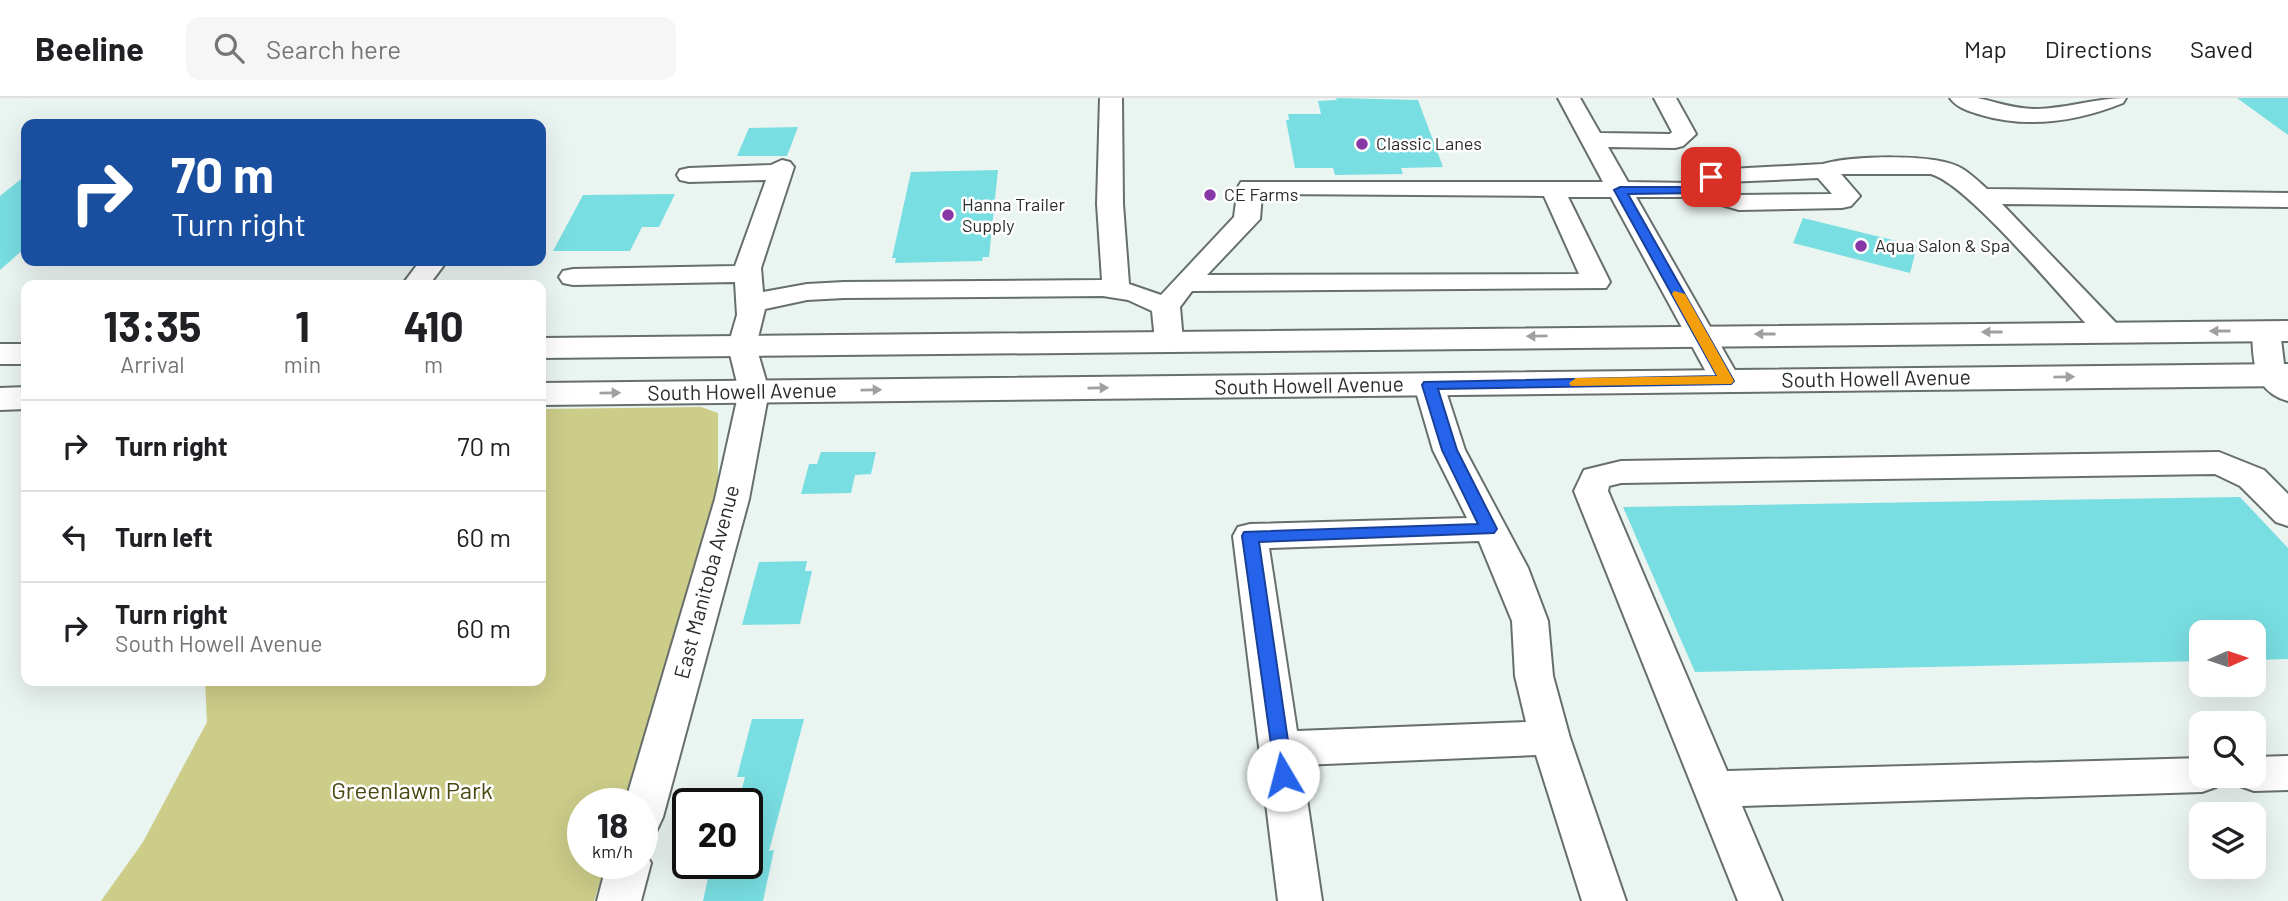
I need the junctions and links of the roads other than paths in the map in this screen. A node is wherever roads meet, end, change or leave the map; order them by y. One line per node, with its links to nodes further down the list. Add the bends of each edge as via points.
1 (1111, 98): 19 (street, via 1110,204)
2 (1569, 98): 6 (street)
3 (1665, 98): 6 (street, via 1684,134 1675,141)
4 (1961, 98): 5 (street, via 1975,108 2051,115 2095,108)
5 (2115, 98)
6 (1592, 140): 10 (street)
7 (1825, 171): 11 (street, via 1711,177); 11 (street, via 1848,196 1842,201 1739,203); 12 (street, via 1931,167 1951,172)
8 (689, 175): 15 (street, via 781,170)
9 (1552, 188): 10 (street); 18 (street, via 1250,187 1247,219); 18 (street, via 1596,282)
10 (1620, 190): 11 (street); 23 (street)
11 (1696, 190)
12 (1981, 197): 13 (street); 22 (street)
13 (2288, 200)
14 (430, 266): 17 (street)
15 (748, 274): 16 (street); 20 (street)
16 (573, 277)
17 (419, 280)
18 (1184, 283): 21 (street)
19 (1116, 290): 20 (street, via 844,290); 21 (street)
20 (750, 303): 26 (street)
21 (1166, 307): 25 (street)
22 (2108, 331): 23 (main road, one-way to 23); 24 (main road, one-way to 22)
23 (1701, 334): 25 (main road, one-way to 25); 31 (street)
24 (2281, 334): 30 (street)
25 (1169, 341): 26 (main road)
26 (742, 345): 27 (main road); 33 (street, East Manitoba Avenue)
27 (546, 348)
28 (0, 354): 29 (main road)
29 (21, 354)
30 (2282, 380): 31 (main road, South Howell Avenue, one-way to 30)
31 (1726, 381): 32 (main road, South Howell Avenue)
32 (1429, 385): 33 (main road, South Howell Avenue, one-way to 32); 38 (street, via 1449,450)
33 (754, 391): 34 (main road, South Howell Avenue, one-way to 33); 44 (street, East Manitoba Avenue, via 732,499)
34 (546, 394)
35 (21, 398): 36 (main road)
36 (0, 399)
37 (2288, 514): 45 (street, via 2252,478 2219,463 1621,472 1596,478 1591,491)
38 (1489, 529): 39 (street, via 1530,621 1534,676); 40 (street, via 1250,536)
39 (1550, 738): 40 (street); 49 (street)
40 (1279, 749): 48 (street)
41 (2288, 773): 42 (street)
42 (2266, 774)
43 (2189, 775): 45 (street)
44 (650, 788)
45 (1714, 789): 50 (street)
46 (625, 879): 47 (street)
47 (619, 901)
48 (1300, 901)
49 (1604, 901)
50 (1760, 901)

